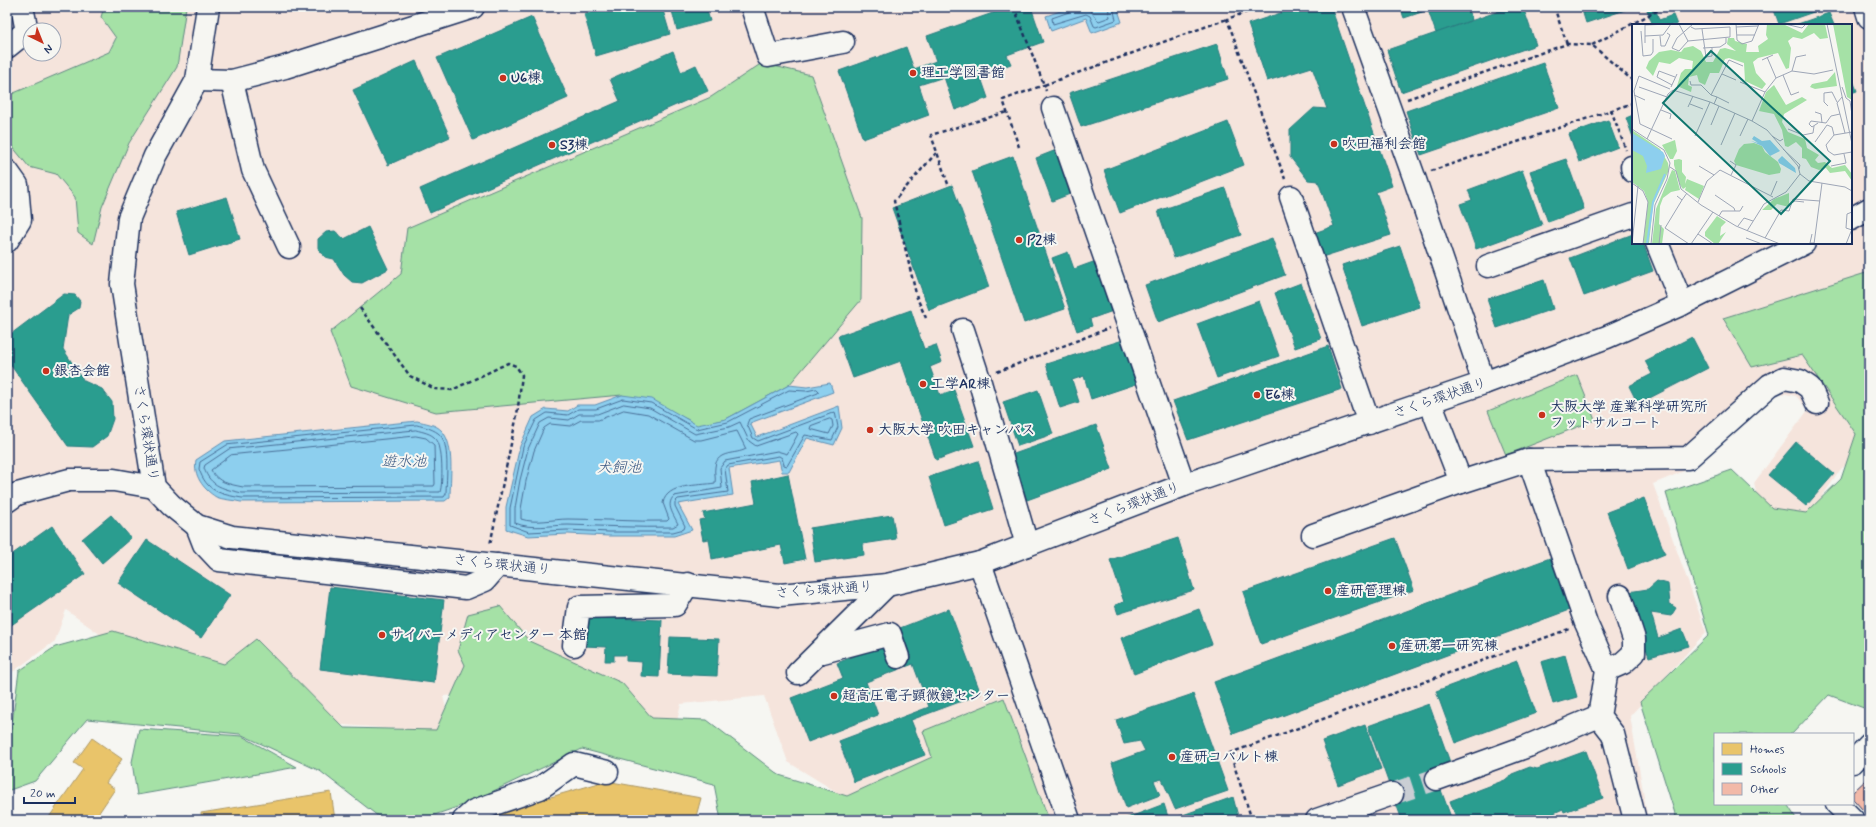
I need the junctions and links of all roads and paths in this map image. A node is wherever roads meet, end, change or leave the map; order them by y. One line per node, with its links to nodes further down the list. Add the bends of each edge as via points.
1 (22, 7): 16 (street, via 27,31)
2 (208, 7): 17 (street)
3 (473, 7): 18 (street, via 285,67)
4 (752, 7): 13 (street, via 768,56)
5 (1014, 7): 20 (path)
6 (1261, 7): 12 (path)
7 (1353, 7): 22 (street)
8 (1554, 7): 14 (path)
9 (1664, 7): 15 (path)
10 (1866, 7): 11 (street)
11 (1869, 17)
12 (1227, 19): 20 (path); 32 (path)
13 (843, 42)
14 (1567, 44): 15 (path); 22 (path)
15 (1592, 45): 19 (path)
16 (7, 46)
17 (198, 80): 18 (street); 54 (street, さくら環状通り, via 155,156 129,218 122,284)
18 (232, 81): 39 (street, via 253,170)
19 (1632, 81)
20 (1044, 85): 25 (path, via 1003,100)
21 (1632, 103): 24 (path)
22 (1388, 106): 31 (street)
23 (1053, 108): 44 (street)
24 (1611, 110): 29 (path); 31 (path)
25 (1007, 112): 26 (path); 27 (path)
26 (931, 135): 28 (path); 28 (path, via 948,184)
27 (1019, 147)
28 (937, 152): 43 (path, via 894,201 918,298)
29 (1632, 169)
30 (7, 171): 36 (street, via 17,185 20,220)
31 (1414, 177): 47 (street)
32 (1291, 197): 50 (street)
33 (1869, 208): 35 (street)
34 (1632, 215): 40 (street)
35 (1852, 218)
36 (7, 241)
37 (1657, 244): 41 (street)
38 (1802, 244): 41 (street, さくら環状通り)
39 (289, 246)
40 (1488, 266)
41 (1682, 304): 47 (street, さくら環状通り, via 1607,337)
42 (360, 308): 59 (path, via 410,376 424,384 452,390 508,363 516,366 522,375)
43 (926, 318)
44 (1128, 320): 46 (path); 53 (street)
45 (963, 330): 46 (street)
46 (979, 379): 57 (street)
47 (1484, 383): 48 (street, さくら環状通り)
48 (1430, 402): 50 (street, さくら環状通り); 52 (street)
49 (1816, 403): 51 (street, via 1810,388 1800,381 1784,378 1770,384 1688,458)
50 (1369, 423): 53 (street, さくら環状通り)
51 (1529, 460): 52 (street); 63 (street)
52 (1461, 482): 56 (street)
53 (1184, 484): 57 (street, さくら環状通り)
54 (154, 487): 55 (street, via 114,480 69,480 17,494); 59 (street, さくら環状通り, via 171,506 196,526 232,536)
55 (7, 501)
56 (1313, 534)
57 (1027, 545): 58 (street, さくら環状通り)
58 (980, 563): 61 (street, さくら環状通り); 77 (street)
59 (492, 564): 60 (street, さくら環状通り)
60 (688, 584): 61 (street, さくら環状通り, via 780,595); 64 (street, via 675,605 579,607)
61 (887, 585): 65 (street)
62 (1620, 596): 67 (street, via 1634,639 1634,653 1623,663)
63 (1586, 623): 67 (street); 78 (path, via 1230,754)
64 (574, 645)
65 (817, 653): 66 (street, via 890,634); 68 (street)
66 (898, 657)
67 (1607, 670): 69 (street)
68 (798, 673)
69 (1599, 716): 73 (street, via 1528,746); 80 (street, via 1613,734)
70 (1869, 745): 71 (street)
71 (1854, 761)
72 (607, 772): 76 (street, via 574,764 540,788 474,811)
73 (1437, 779)
74 (1392, 794): 79 (street)
75 (1838, 805): 81 (street)
76 (464, 820)
77 (1069, 820)
78 (1252, 820)
79 (1317, 820)
80 (1635, 820)
81 (1853, 820)

